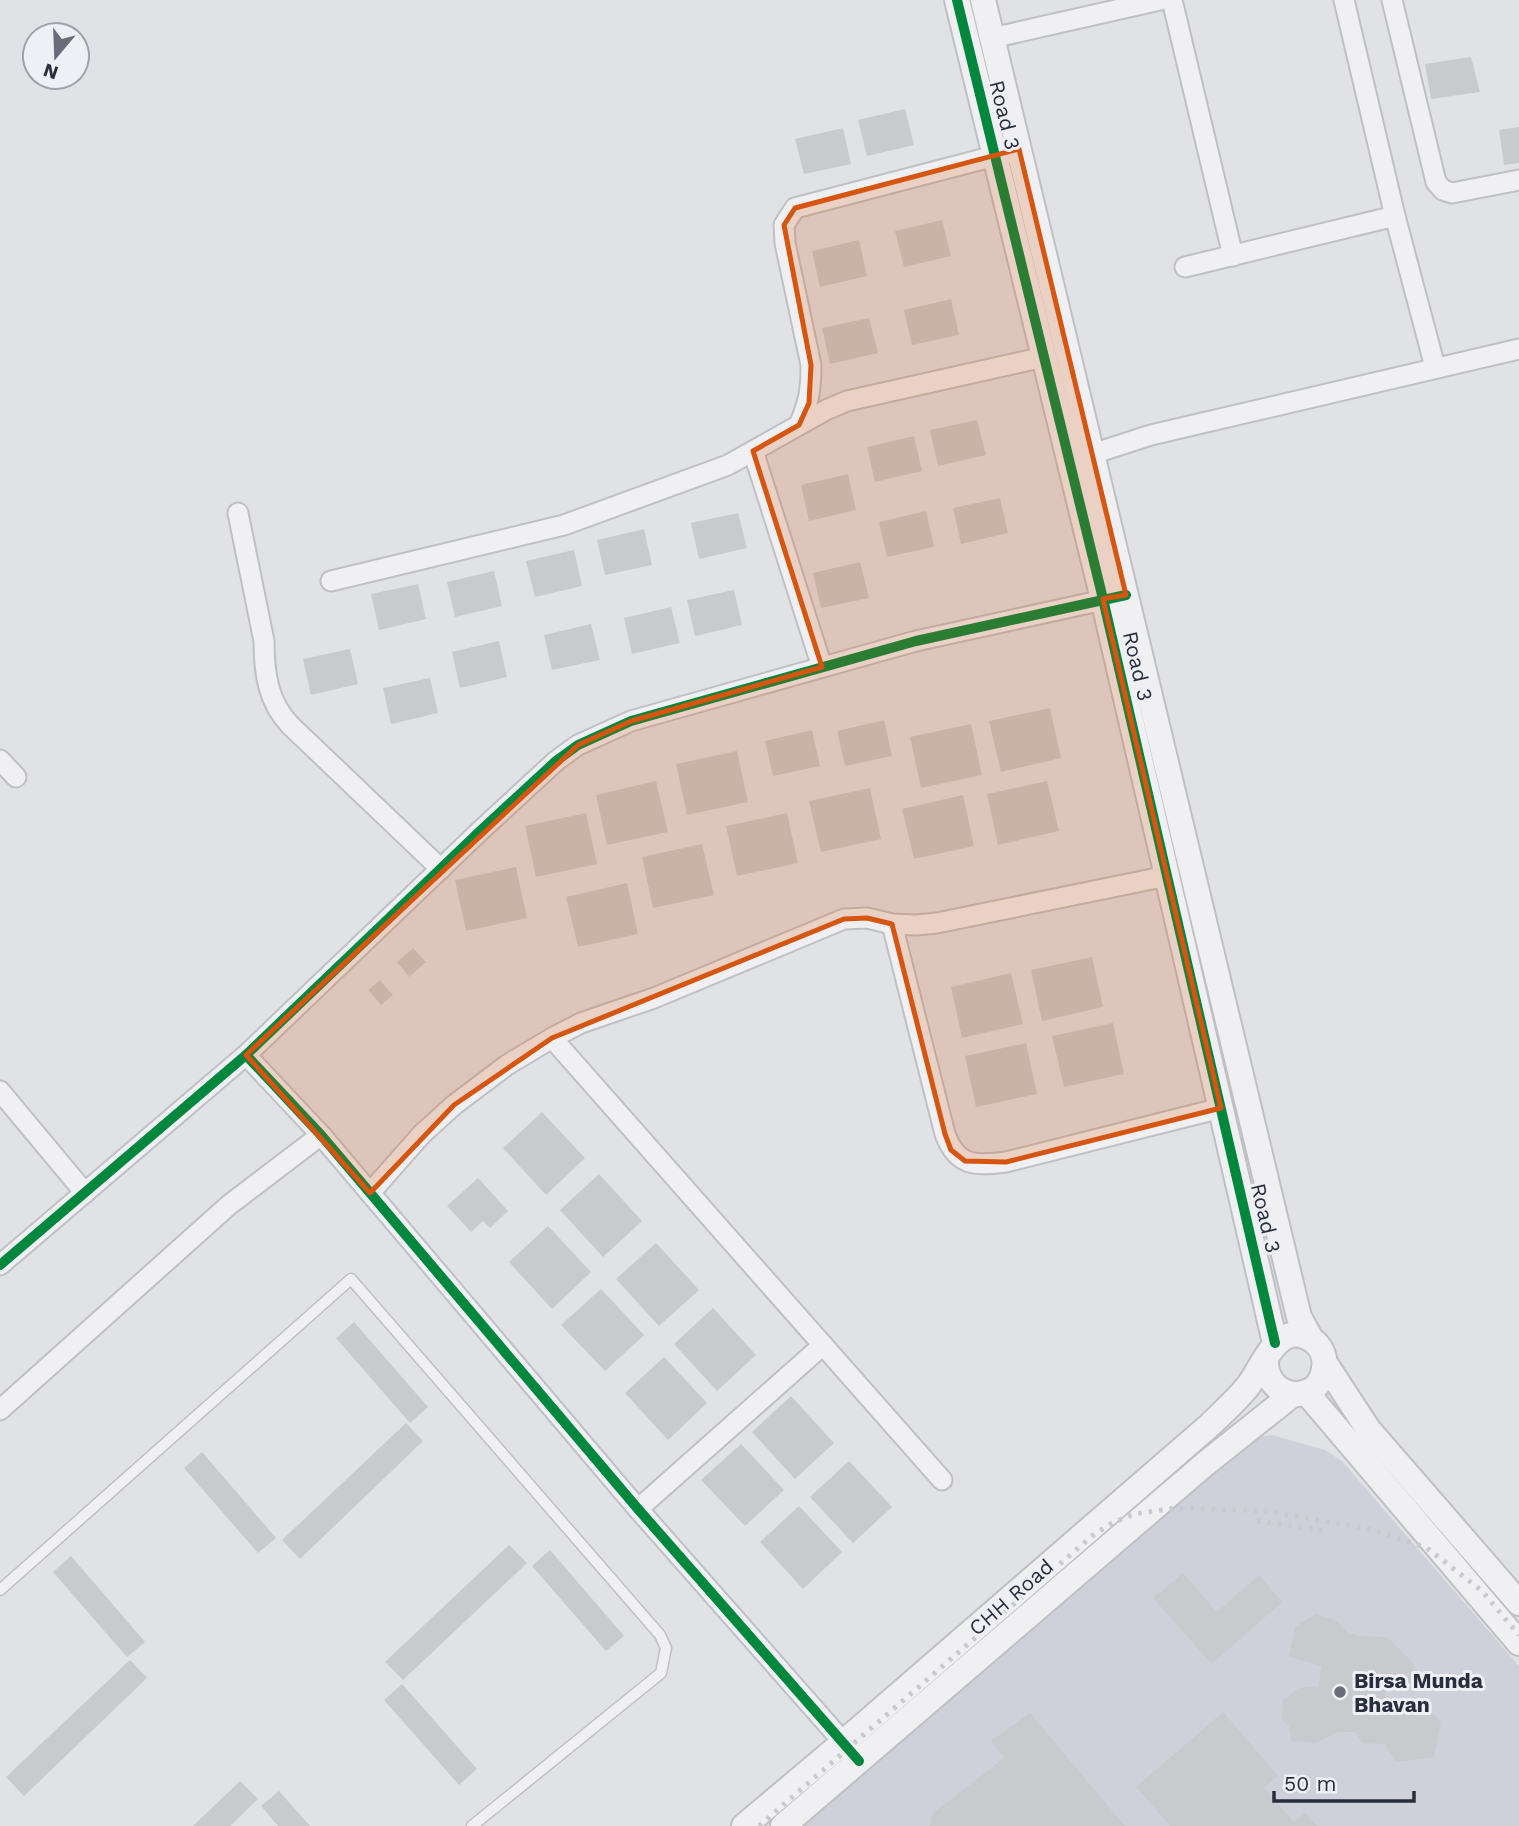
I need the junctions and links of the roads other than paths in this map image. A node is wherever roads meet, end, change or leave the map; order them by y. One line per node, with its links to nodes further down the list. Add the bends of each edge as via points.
1 (957, 0): 9 (street, Road 3)
2 (983, 0): 7 (street, Road 3)
3 (1160, 0): 7 (street)
4 (1172, 0): 12 (street)
5 (1344, 0): 11 (street)
6 (1392, 0): 10 (street, via 1436,182 1452,193)
7 (992, 38): 8 (street, Road 3)
8 (1019, 149): 9 (street); 19 (street, Road 3)
9 (995, 157): 15 (street, Road 3); 17 (street, via 795,208 784,225 785,243 811,375 809,403)
10 (1519, 180)
11 (1395, 216): 12 (street); 16 (street)
12 (1233, 256): 13 (street)
13 (1185, 267)
14 (1519, 349): 16 (street)
15 (1044, 358): 17 (street, via 848,401); 19 (street, Road 3)
16 (1434, 367): 19 (street, via 1151,435)
17 (799, 425): 18 (street)
18 (753, 450): 21 (street, via 707,474 564,524); 23 (street)
19 (1081, 458): 22 (street, Road 3)
20 (238, 513): 26 (street, via 273,704)
21 (331, 581)
22 (1114, 597): 23 (street); 27 (street, Road 3); 37 (street, Road 3, via 1299,1317)
23 (822, 667): 26 (street, via 631,721 578,745 555,761)
24 (0, 760): 25 (street)
25 (16, 777)
26 (441, 869): 30 (street)
27 (1167, 876): 28 (street, via 937,923); 32 (street, Road 3)
28 (891, 924): 29 (street, via 844,919); 32 (street, via 944,1134 951,1150 965,1161 1006,1162)
29 (552, 1038): 35 (street, via 454,1105); 38 (street)
30 (246, 1055): 33 (street); 34 (street)
31 (0, 1091): 34 (street)
32 (1221, 1108): 39 (street, Road 3)
33 (321, 1135): 35 (street); 42 (street, via 229,1205)
34 (85, 1193): 36 (street)
35 (370, 1193): 44 (street)
36 (0, 1265)
37 (1311, 1339): 39 (street, via 1292,1335); 40 (street)
38 (822, 1345): 43 (street); 44 (street)
39 (1271, 1350): 41 (street, via 1268,1376 1273,1384); 49 (street, CHH Road, via 1248,1386 1210,1425)
40 (1325, 1363): 41 (street, via 1321,1380); 45 (street)
41 (1300, 1393): 45 (street); 49 (street, via 1205,1464)
42 (0, 1409)
43 (942, 1480)
44 (638, 1509): 49 (street)
45 (1448, 1540): 47 (street); 48 (street)
46 (0, 1590): 50 (lane, via 351,1279 660,1635 666,1648 661,1673)
47 (1519, 1603)
48 (1519, 1643)
49 (851, 1751): 51 (street, CHH Road); 52 (street)
50 (471, 1826)
51 (744, 1826)
52 (783, 1826)

